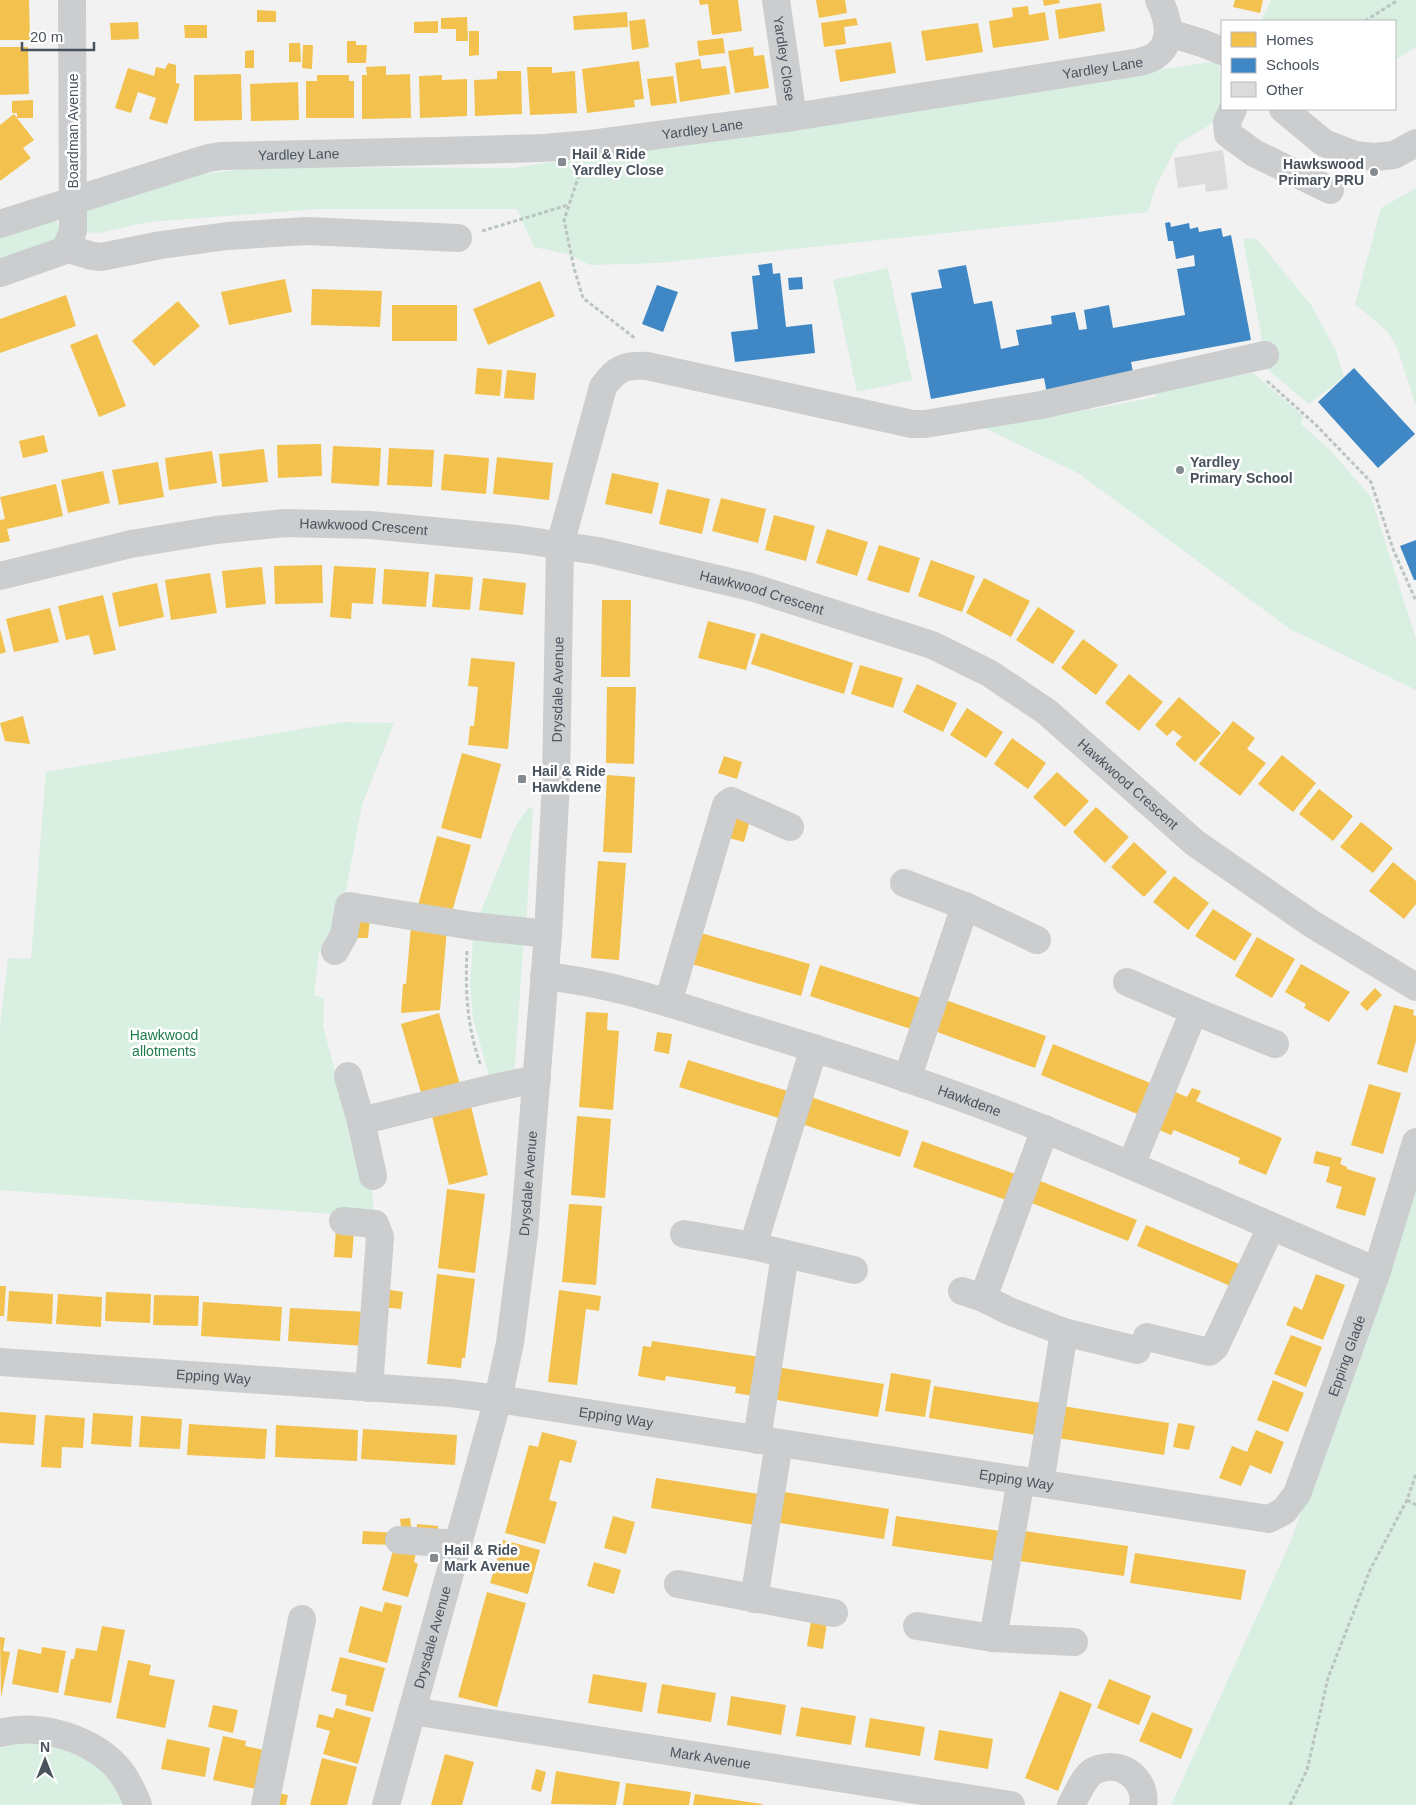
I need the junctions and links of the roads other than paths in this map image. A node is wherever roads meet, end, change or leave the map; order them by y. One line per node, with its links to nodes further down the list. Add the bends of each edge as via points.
1 (72, 0): 10 (street, Boardman Avenue)
2 (776, 0): 7 (street, Yardley Close)
3 (1164, 14): 4 (street, Yardley Lane, via 1202,43); 7 (street, Yardley Lane, via 1164,47 1155,56 1140,62)
4 (1221, 51)
5 (1233, 110): 9 (street, via 1227,122 1228,134 1254,153)
6 (1284, 110): 8 (street, via 1324,143 1355,155 1394,155)
7 (793, 117): 10 (street, Yardley Lane, via 543,148 221,156)
8 (1416, 143)
9 (1330, 190)
10 (73, 201): 11 (street, Yardley Lane); 13 (street, via 73,230)
11 (0, 224)
12 (458, 238): 13 (street, via 307,230 227,236 101,256)
13 (66, 248): 14 (street)
14 (0, 273)
15 (1255, 357): 16 (street, Drysdale Avenue, via 1041,405 924,424 647,366 631,366 611,376 604,387)
16 (560, 545): 17 (street, Hawkwood Crescent, via 370,525 285,523 131,544); 21 (street, Drysdale Avenue, via 556,782); 26 (street, Hawkwood Crescent, via 628,557 750,587 932,645 989,673 1047,712 1195,843 1312,924)
17 (0, 576)
18 (790, 827): 27 (street, via 731,801 726,804)
19 (904, 884): 20 (street)
20 (965, 906): 22 (street); 33 (street)
21 (548, 934): 23 (street, via 472,926 350,906 344,935); 24 (street, Drysdale Avenue)
22 (1037, 940)
23 (334, 951)
24 (544, 976): 27 (street, Hawkdene, via 588,982); 32 (street, Drysdale Avenue)
25 (1127, 982): 28 (street)
26 (1416, 987)
27 (668, 1003): 30 (street, Hawkdene)
28 (1194, 1011): 29 (street); 37 (street)
29 (1275, 1044)
30 (814, 1048): 33 (street, Hawkdene); 42 (street)
31 (348, 1076): 34 (street)
32 (537, 1079): 34 (street); 49 (street, Drysdale Avenue, via 524,1234 510,1343)
33 (907, 1079): 35 (street, Hawkdene)
34 (361, 1121): 38 (street)
35 (1045, 1129): 37 (street, Hawkdene); 46 (street, via 972,1294)
36 (1416, 1142): 45 (street, Epping Glade)
37 (1131, 1166): 40 (street, Hawkdene)
38 (373, 1176)
39 (343, 1221): 48 (street, via 375,1224 380,1237)
40 (1271, 1227): 45 (street, Hawkdene); 46 (street, via 1215,1346 1209,1352)
41 (684, 1234): 42 (street)
42 (752, 1246): 43 (street)
43 (785, 1254): 44 (street); 50 (street)
44 (854, 1270)
45 (1377, 1271): 52 (street, Epping Glade, via 1297,1494 1284,1511 1269,1519)
46 (1064, 1332): 51 (street)
47 (0, 1362): 48 (street, Epping Way)
48 (370, 1388): 49 (street, Epping Way)
49 (498, 1399): 50 (street, Epping Way); 54 (street, Drysdale Avenue)
50 (768, 1441): 51 (street, Epping Way); 56 (street)
51 (1031, 1482): 52 (street, Epping Way); 60 (street)
52 (1228, 1514)
53 (399, 1540): 54 (street)
54 (458, 1544): 62 (street, Drysdale Avenue)
55 (678, 1584): 56 (street)
56 (754, 1599): 57 (street)
57 (834, 1613)
58 (302, 1618): 65 (street)
59 (917, 1626): 60 (street)
60 (993, 1638): 61 (street)
61 (1074, 1642)
62 (412, 1711): 66 (street, Drysdale Avenue); 67 (street, Mark Avenue)
63 (0, 1733): 64 (street, via 31,1729 54,1732 96,1750 124,1776)
64 (138, 1805)
65 (265, 1805)
66 (386, 1805)
67 (1011, 1805)
68 (1071, 1805): 69 (street, via 1092,1772 1114,1766 1136,1778 1144,1792)
69 (1144, 1805)

